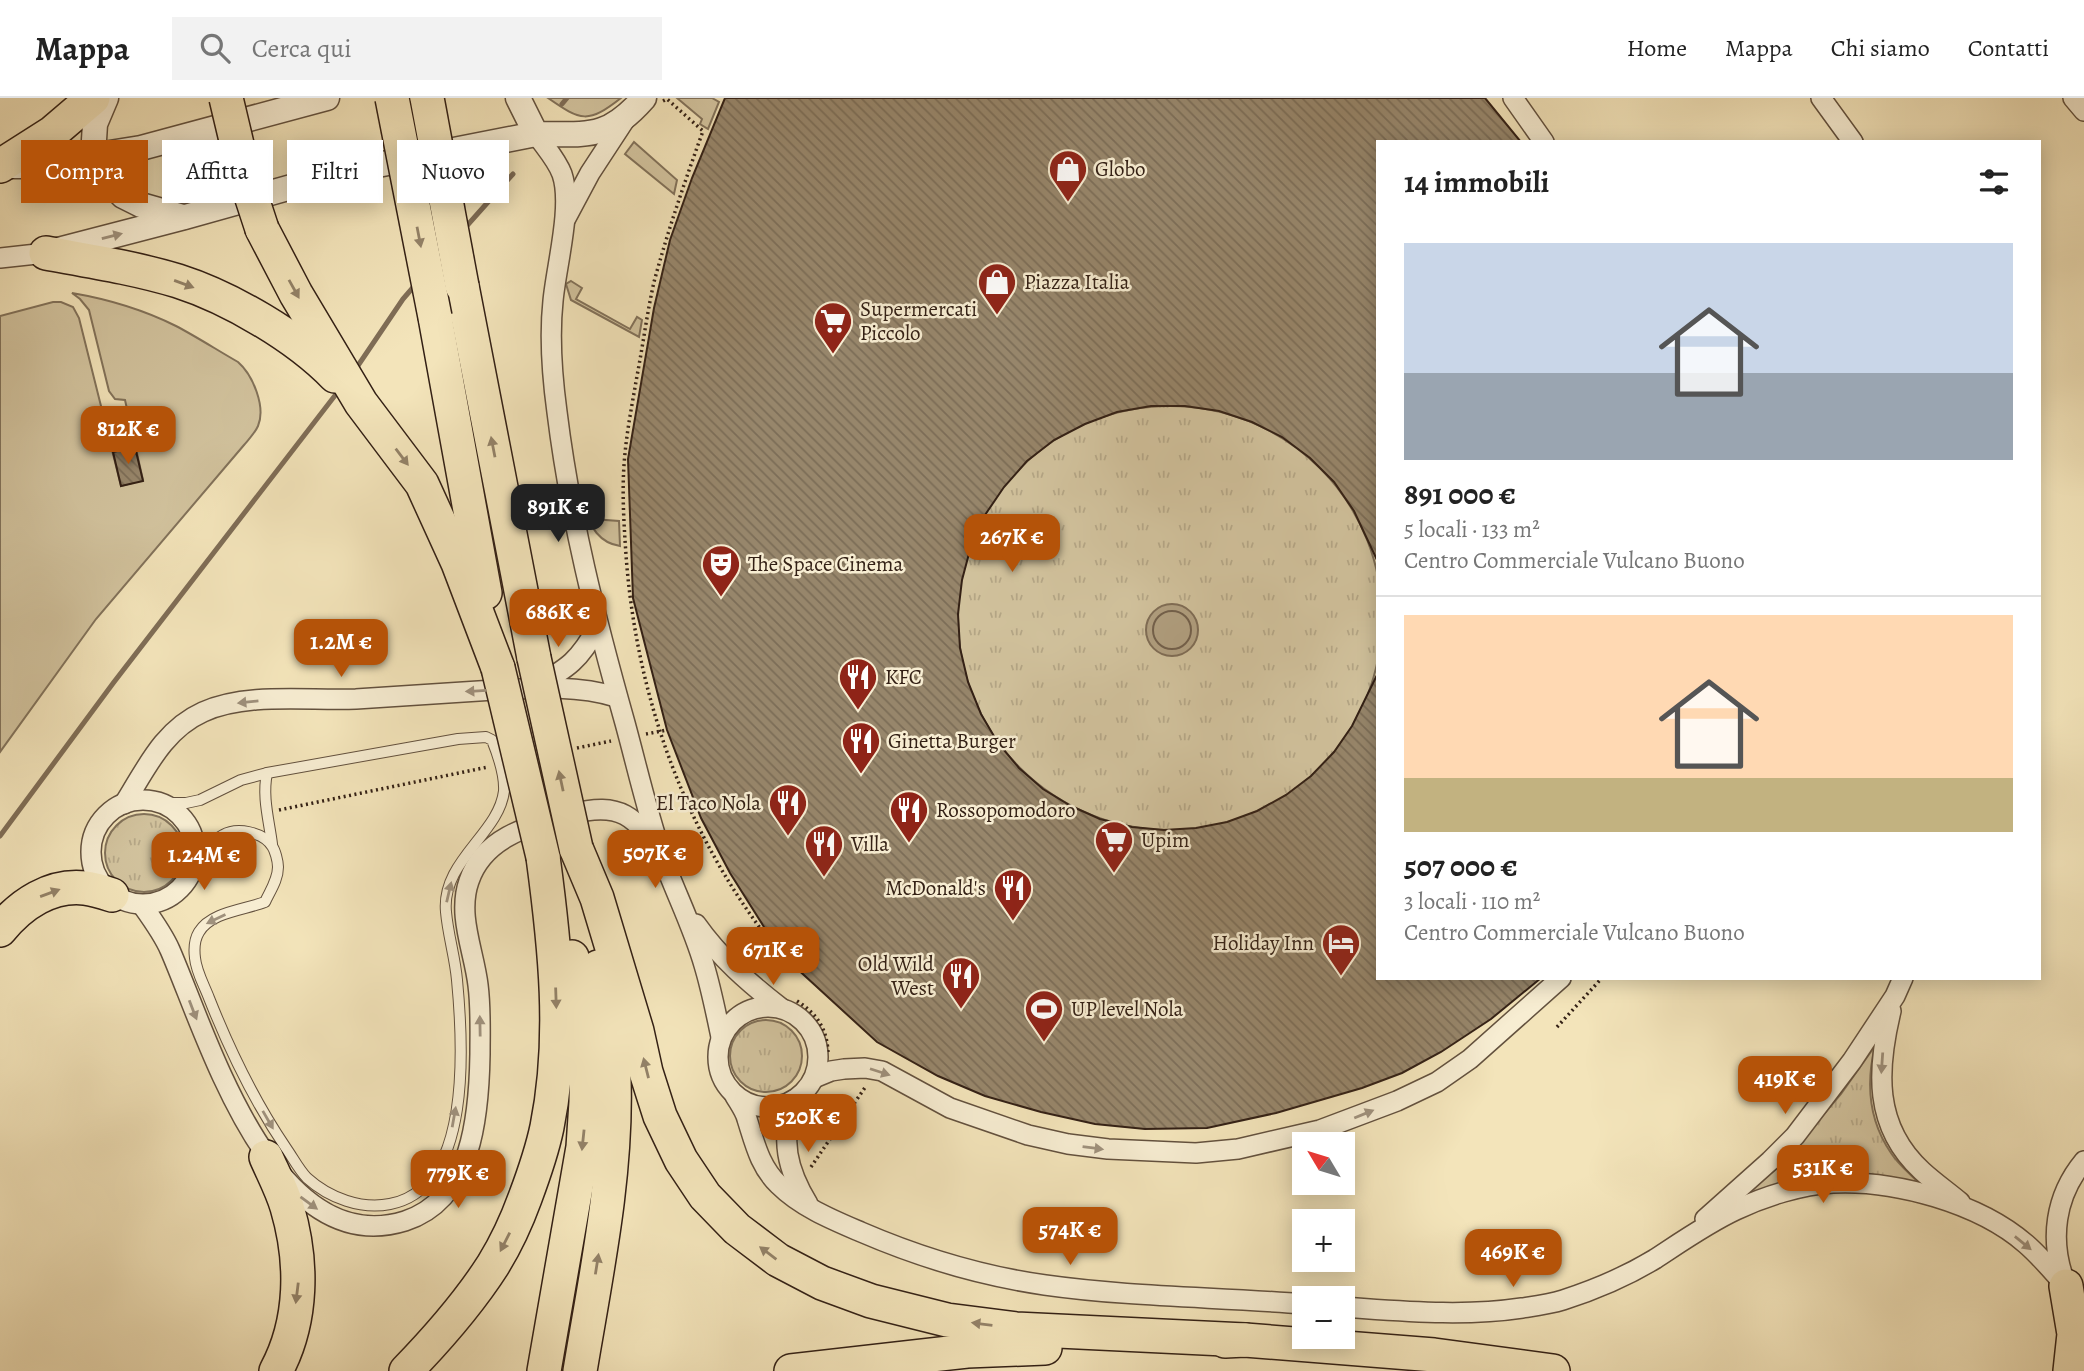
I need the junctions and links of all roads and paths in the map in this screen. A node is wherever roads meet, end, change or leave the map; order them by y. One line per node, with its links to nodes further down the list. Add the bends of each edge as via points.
1 (93, 98): 19 (highway, via 52,133)
2 (106, 98): 15 (street)
3 (226, 98): 31 (highway, one-way to 31, bridge, via 262,229)
4 (327, 98): 18 (street)
5 (392, 98): 33 (highway, one-way to 33, bridge)
6 (427, 98): 34 (highway, one-way to 6, bridge)
7 (518, 98): 14 (street)
8 (1513, 98): 16 (street)
9 (1821, 98): 17 (street)
10 (2073, 98): 12 (street)
11 (652, 100): 13 (street); 21 (path, via 667,99 703,131)
12 (2084, 111)
13 (627, 118): 14 (street, via 605,131); 26 (street)
14 (536, 134): 24 (street, via 352,170); 26 (street, via 562,175)
15 (94, 140)
16 (1543, 140)
17 (1852, 140)
18 (148, 146)
19 (0, 166): 20 (street)
20 (21, 166)
21 (682, 188): 22 (path); 27 (path)
22 (687, 192)
23 (137, 203): 24 (street)
24 (185, 218): 28 (street, one-way to 24)
25 (666, 218): 27 (path)
26 (563, 222): 32 (street, via 552,302 552,373 565,476)
27 (671, 222): 30 (path)
28 (16, 254): 31 (highway, one-way to 31, via 142,271 181,282)
29 (653, 264): 30 (path)
30 (658, 268): 37 (path, via 646,312 623,455 621,500 632,617)
31 (326, 356): 33 (highway, one-way to 33, via 422,484)
32 (598, 626): 34 (street, via 578,659 564,670); 35 (street)
33 (498, 668): 48 (highway, bridge)
34 (534, 673): 35 (street); 43 (street, one-way to 43, via 355,699 225,705 201,713 164,741); 46 (highway, one-way to 34, bridge)
35 (616, 697): 38 (street)
36 (667, 730): 37 (path)
37 (660, 731): 38 (path); 53 (path, via 689,808 717,864 770,942)
38 (629, 738): 39 (path); 47 (street)
39 (577, 748)
40 (499, 764): 41 (lane, via 492,740 486,737); 44 (path); 45 (lane, one-way to 40, via 278,867 265,902 216,917 205,925 194,946 195,961 247,1084 306,1178 354,1203 375,1207 401,1202 437,1172 449,1147 460,1075 460,1031 446,898 469,850 500,806 504,783)
41 (267, 773): 42 (lane, via 200,800); 44 (lane)
42 (161, 803): 43 (street, via 136,800); 49 (street, via 176,811 191,831 196,856)
43 (124, 804): 50 (street, via 99,824 91,854 101,884)
44 (267, 812): 45 (lane)
45 (272, 844): 49 (lane, via 252,832 224,834 210,844)
46 (576, 848): 74 (highway, one-way to 46, via 1016,1329 947,1320 872,1301 778,1260 737,1229 705,1196 676,1149 660,1116 597,898); 78 (highway, one-way to 46, via 607,1206 614,1078 610,1029)
47 (662, 856): 51 (street); 65 (street, one-way to 47, via 298,1194 337,1220 380,1225 428,1210 446,1194 460,1171 469,1148 480,1081 478,984 465,918 469,879 493,847 521,828 590,809 629,817)
48 (543, 857): 75 (highway, one-way to 75, via 564,915 587,1052 583,1147); 77 (highway, one-way to 77, via 556,1005 554,1086 536,1169 494,1263 466,1304)
49 (192, 872): 50 (street, via 184,886 158,903)
50 (127, 900): 52 (highway, one-way to 50, via 28,903 50,891 88,888); 65 (street, one-way to 65, via 169,948 221,1075)
51 (684, 908): 57 (street, via 731,967); 59 (street)
52 (0, 930)
53 (742, 964)
54 (1559, 980): 61 (street, one-way to 54, via 950,1108 1068,1144 1196,1153 1238,1149 1320,1130 1437,1082 1470,1059)
55 (1600, 980): 58 (path)
56 (1899, 987): 69 (street, one-way to 69, via 1881,1062 1882,1094 1892,1130 1921,1171); 70 (street, via 1852,1061 1795,1136)
57 (789, 1004): 59 (street, via 740,1015); 60 (path, via 806,1006 820,1020); 62 (street, via 817,1044)
58 (1558, 1027)
59 (722, 1037): 63 (street, via 718,1069)
60 (831, 1059)
61 (877, 1070): 62 (street, via 844,1069); 67 (path)
62 (814, 1078): 64 (street)
63 (735, 1096): 64 (street, via 764,1108); 68 (street, via 765,1169 778,1185)
64 (794, 1100): 67 (street, via 786,1136 788,1160)
65 (266, 1157): 76 (highway, one-way to 76, via 287,1206 299,1279 294,1320)
66 (2084, 1161): 71 (street, via 2070,1181 2056,1222 2057,1255)
67 (798, 1186): 68 (street)
68 (811, 1208): 72 (street, via 886,1243 940,1261 1042,1284)
69 (1972, 1210): 70 (street, via 1895,1189 1832,1183 1748,1205); 71 (street, one-way to 71, via 2026,1244)
70 (1680, 1241): 73 (street, via 1622,1276 1562,1301 1470,1313)
71 (2075, 1299): 81 (highway)
72 (1292, 1303)
73 (1355, 1308)
74 (1245, 1340): 79 (highway, via 967,1351); 80 (highway, via 1434,1355)
75 (546, 1356)
76 (276, 1371)
77 (406, 1371)
78 (580, 1371)
79 (791, 1371)
80 (1553, 1371)
81 (2070, 1371)

